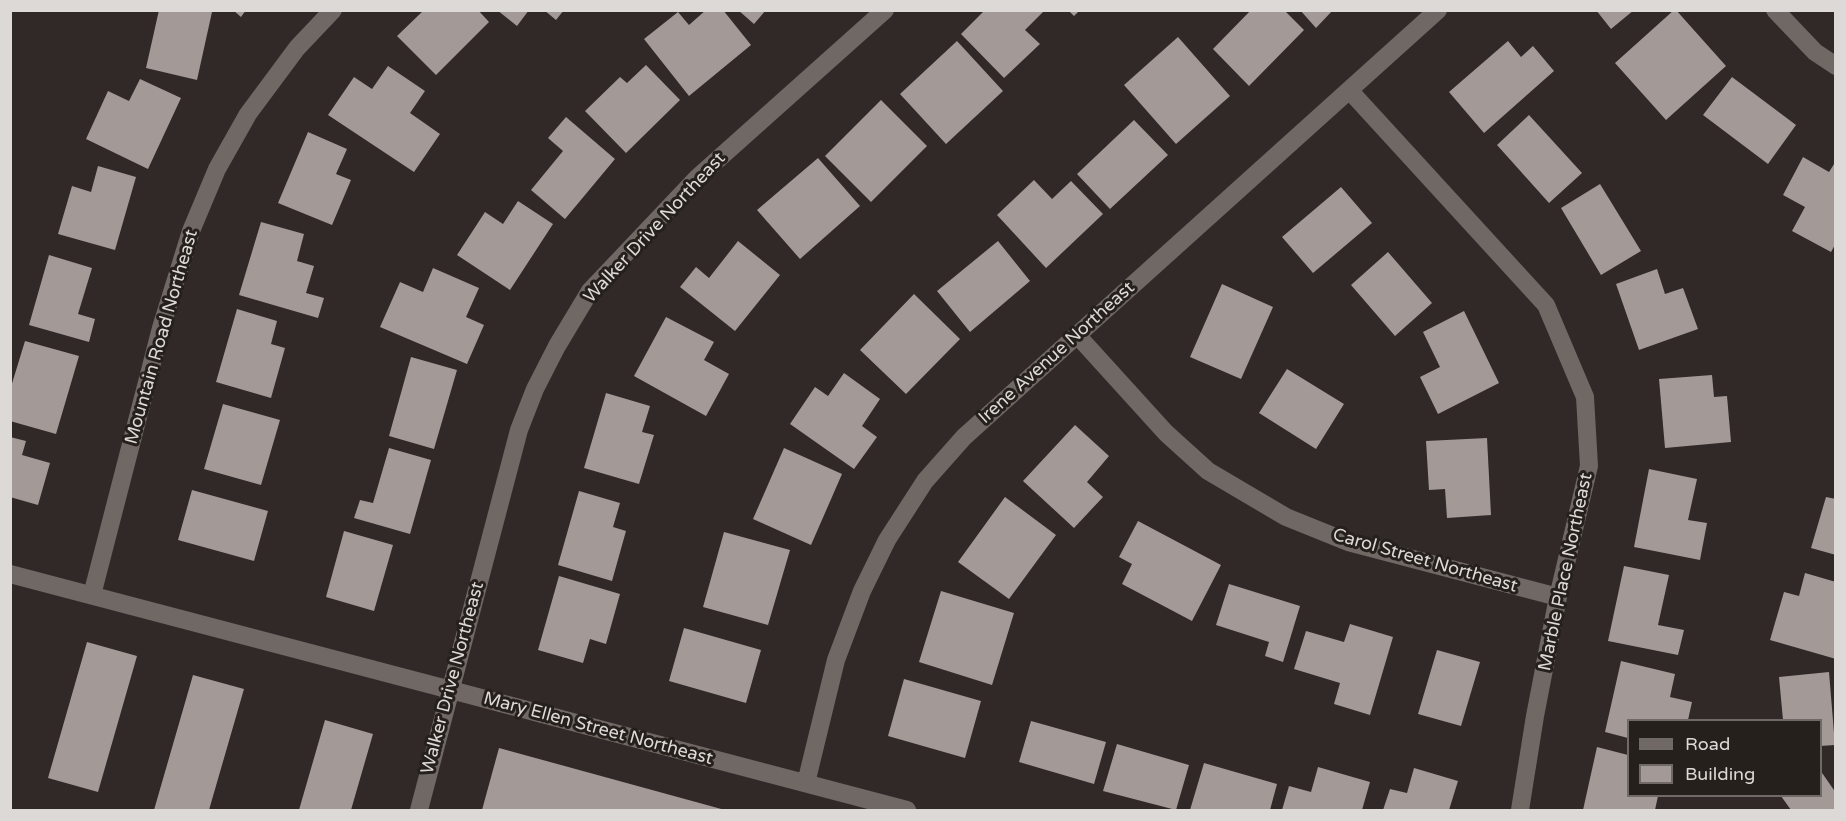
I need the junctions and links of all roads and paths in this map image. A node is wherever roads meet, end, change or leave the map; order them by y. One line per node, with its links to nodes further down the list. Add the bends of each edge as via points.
1 (333, 10): 9 (street, Mountain Road Northeast, via 297,48 248,114 217,169 191,231 161,328)
2 (885, 10): 11 (street, Walker Drive Northeast, via 697,178 590,291 556,346 519,430)
3 (1438, 10): 6 (street, Irene Avenue Northeast)
4 (1775, 10): 5 (street, via 1815,52)
5 (1836, 66)
6 (1350, 92): 7 (street, Irene Avenue Northeast); 10 (street, Marble Place Northeast, via 1546,305 1567,349 1585,397 1589,466)
7 (1077, 335): 10 (street, Carol Street Northeast, via 1166,433 1208,471 1286,517 1348,542); 12 (street, Irene Avenue Northeast, via 964,437 925,482 887,540 862,591 836,660)
8 (10, 574): 9 (street, Mary Ellen Street Northeast)
9 (92, 595): 11 (street, Mary Ellen Street Northeast)
10 (1558, 597): 15 (street, Marble Place Northeast)
11 (450, 690): 12 (street, Mary Ellen Street Northeast); 13 (street, Walker Drive Northeast)
12 (806, 783): 14 (street, Mary Ellen Street Northeast)
13 (419, 810)
14 (907, 810)
15 (1520, 810)

